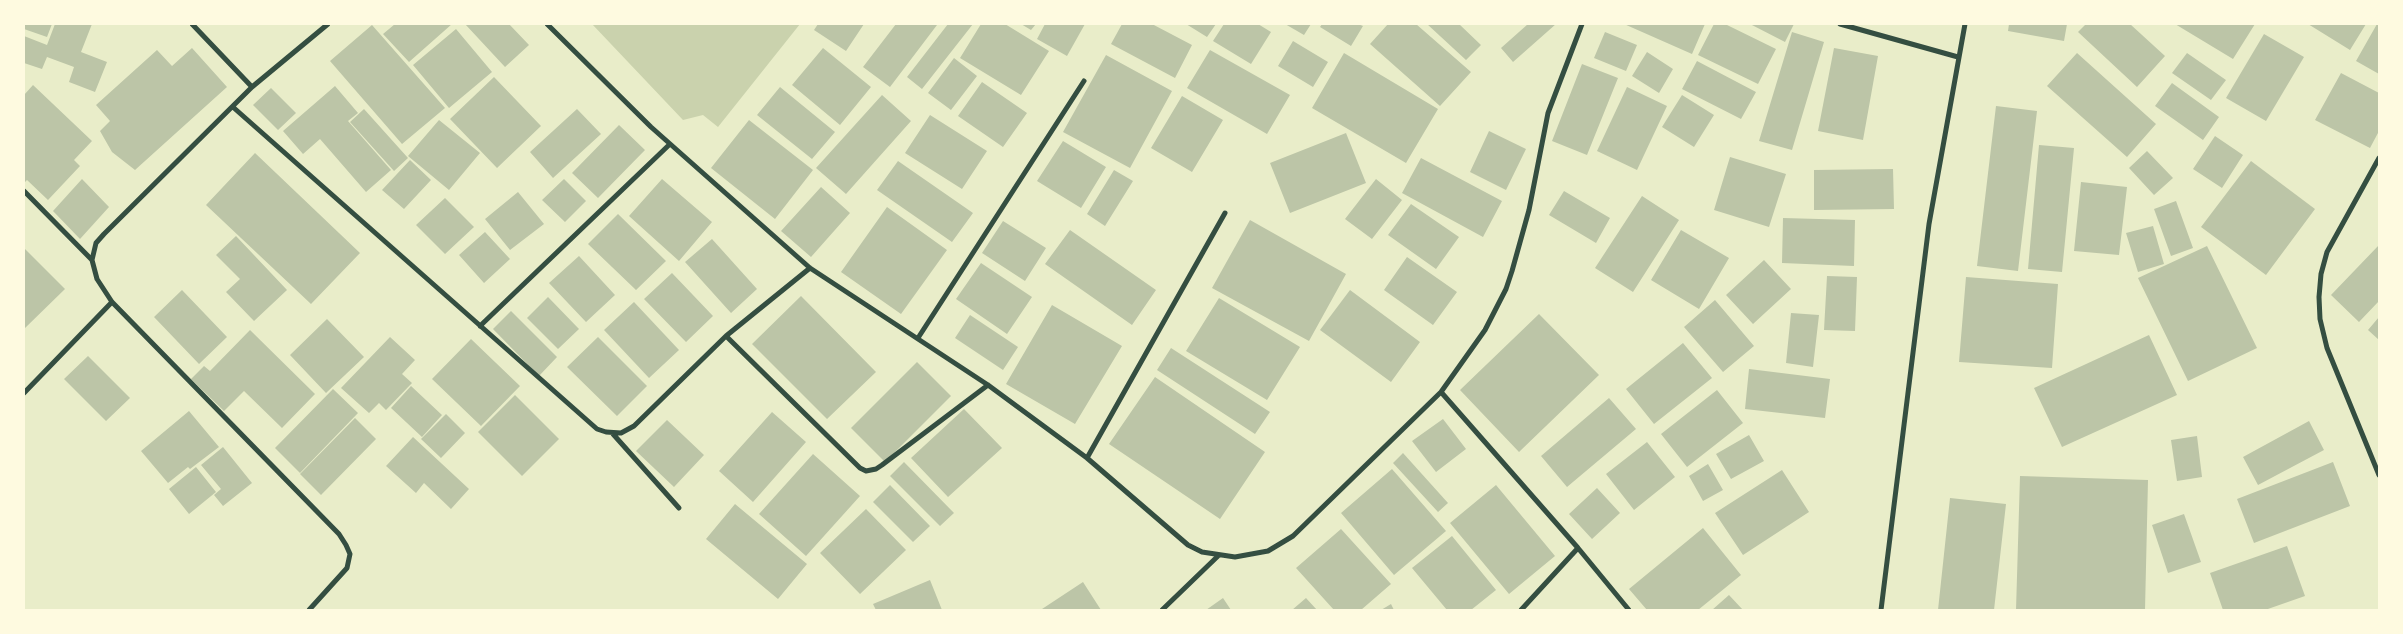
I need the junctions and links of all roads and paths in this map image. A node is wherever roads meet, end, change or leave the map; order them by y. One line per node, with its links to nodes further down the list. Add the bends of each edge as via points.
1 (192, 24): 9 (street)
2 (328, 24): 9 (street)
3 (547, 24): 11 (street)
4 (1582, 24): 22 (street, via 1548,112 1529,210 1506,289 1485,330)
5 (1840, 24): 7 (street)
6 (1964, 24): 7 (street)
7 (1958, 57): 34 (street, via 1929,224)
8 (1084, 81): 20 (street)
9 (252, 87): 10 (street)
10 (234, 108): 15 (street, via 104,234 96,243); 18 (street)
11 (670, 144): 16 (street); 18 (street)
12 (2379, 158): 26 (street, via 2327,252 2319,296 2320,319 2327,348)
13 (24, 191): 15 (street)
14 (1225, 213): 25 (street)
15 (92, 260): 17 (street, via 97,279)
16 (810, 268): 19 (street); 20 (street)
17 (112, 302): 23 (street); 30 (street, via 346,545 350,554 347,568)
18 (480, 326): 24 (street, via 597,429)
19 (726, 336): 21 (street, via 866,471 876,470); 24 (street, via 634,426)
20 (918, 338): 21 (street)
21 (988, 385): 25 (street)
22 (1441, 392): 28 (street); 29 (street, via 1293,536 1268,551 1234,557)
23 (24, 393)
24 (613, 434): 27 (street)
25 (1087, 458): 29 (street, via 1188,545)
26 (2379, 475)
27 (679, 508)
28 (1578, 548): 32 (street); 33 (street)
29 (1218, 556): 31 (street)
30 (309, 610)
31 (1162, 610)
32 (1521, 610)
33 (1629, 610)
34 (1881, 610)

